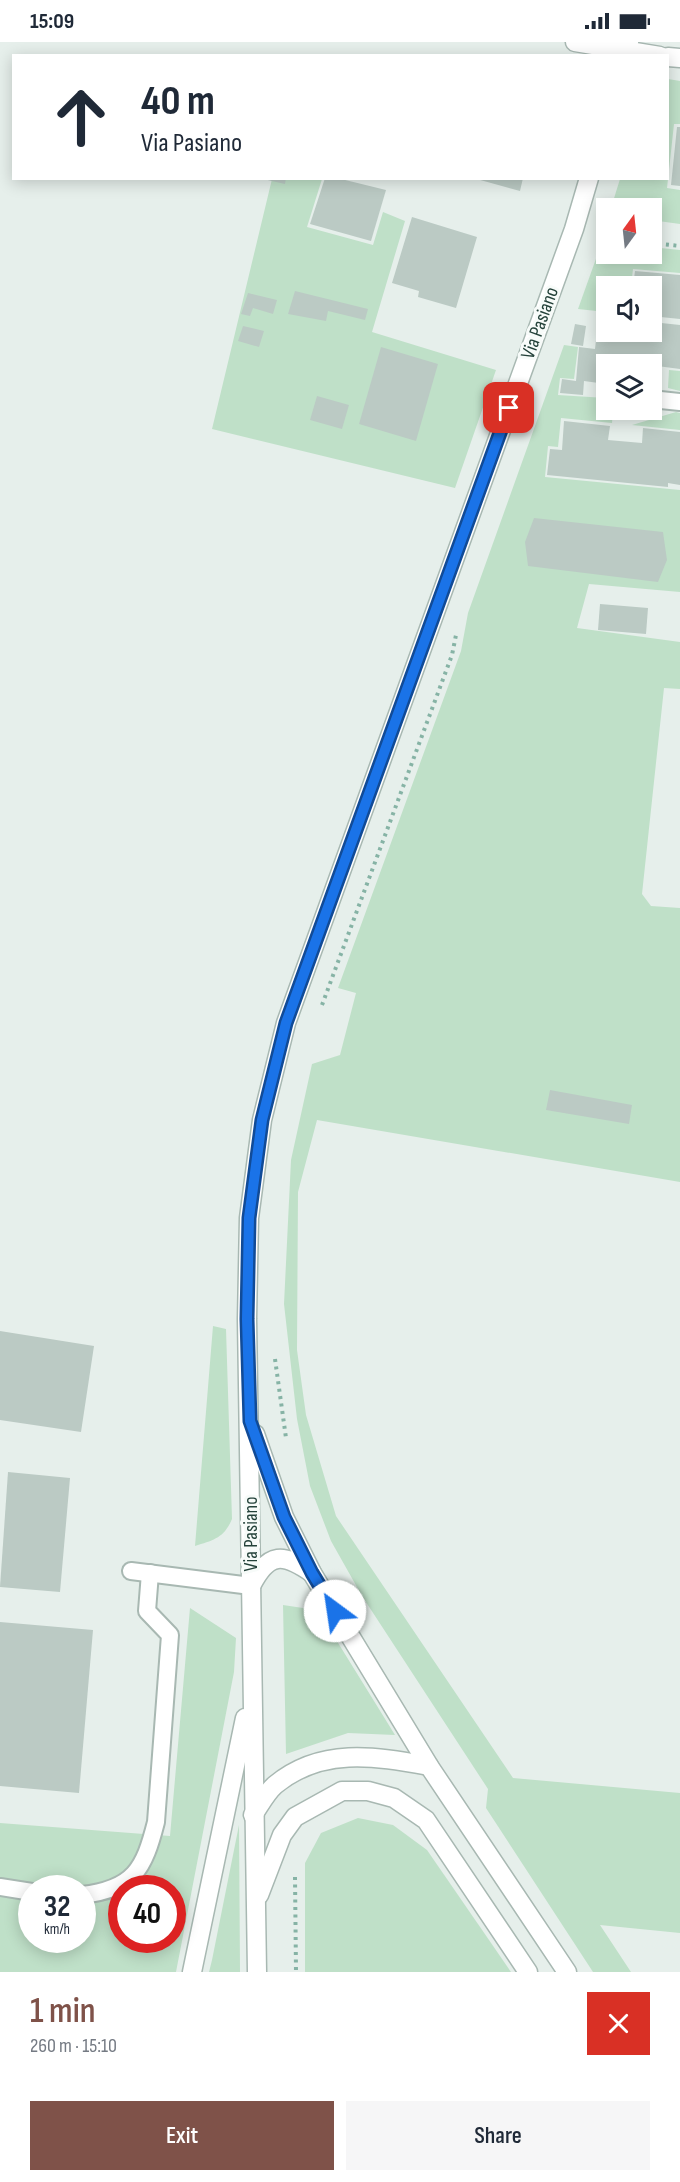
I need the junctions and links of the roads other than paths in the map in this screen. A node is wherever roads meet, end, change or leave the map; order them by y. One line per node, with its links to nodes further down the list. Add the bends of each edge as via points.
1 (575, 42): 2 (street)
2 (628, 49): 3 (street)
3 (651, 54)
4 (588, 180): 7 (street, Via Pasiano, via 286,1023 262,1120 249,1218)
5 (662, 400): 6 (lane)
6 (680, 402)
7 (250, 1421): 10 (street, via 284,1517); 11 (street, Via Pasiano)
8 (131, 1571): 9 (lane)
9 (150, 1573): 11 (lane); 17 (lane, via 147,1611 170,1635 156,1821 137,1871 119,1888)
10 (312, 1573): 11 (street, via 294,1561 274,1558 261,1567); 13 (street)
11 (251, 1586): 12 (street, Via Pasiano)
12 (252, 1681): 14 (street, Via Pasiano); 19 (street)
13 (429, 1766): 14 (street, via 377,1757 340,1756 316,1762 273,1787); 22 (street)
14 (253, 1815): 18 (street, Via Pasiano)
15 (0, 1887): 16 (lane)
16 (18, 1890)
17 (96, 1892)
18 (256, 1903): 20 (street, Via Pasiano); 21 (street, via 282,1835 295,1817 342,1791 368,1791 394,1798 426,1820)
19 (192, 1972)
20 (257, 1972)
21 (528, 1972)
22 (567, 1972)

